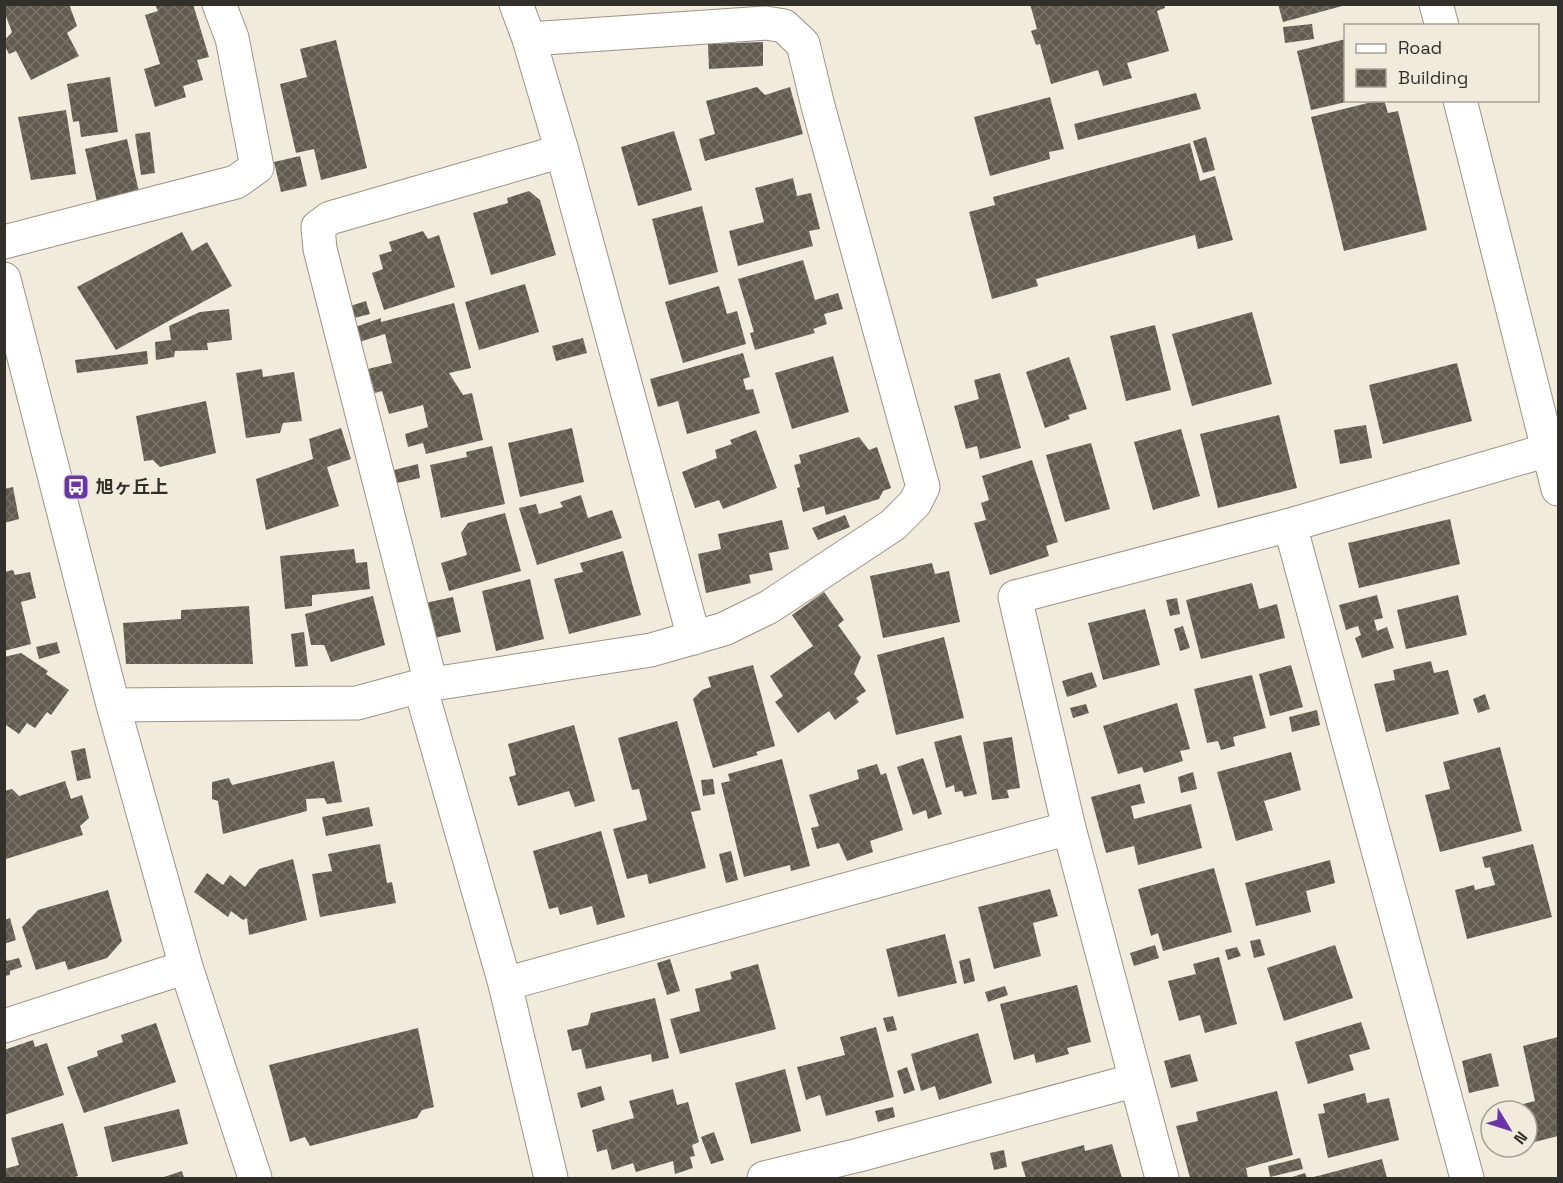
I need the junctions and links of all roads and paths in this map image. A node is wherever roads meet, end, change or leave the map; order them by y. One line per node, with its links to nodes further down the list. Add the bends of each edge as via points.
1 (219, 4): 8 (street, via 232,38 257,167 236,182)
2 (516, 4): 5 (street)
3 (1436, 4): 4 (street)
4 (1441, 24)
5 (529, 39): 7 (street); 13 (street, via 766,23 784,26 803,44 923,487 915,503 893,525 807,582 769,607 724,629)
6 (1461, 102): 10 (street)
7 (562, 151): 13 (street); 14 (street, via 330,218 318,227 320,249)
8 (4, 242)
9 (4, 279): 15 (street)
10 (1548, 450): 11 (street); 12 (street)
11 (1558, 489)
12 (1290, 525): 16 (street, via 1015,597); 26 (street)
13 (694, 638): 14 (street, via 651,650)
14 (425, 685): 15 (street, via 357,703); 18 (street)
15 (113, 705): 17 (street)
16 (1069, 828): 18 (street); 20 (street)
17 (186, 967): 19 (street); 22 (street)
18 (505, 984): 23 (street)
19 (4, 1026)
20 (1136, 1080): 21 (street); 25 (street)
21 (862, 1167): 24 (street)
22 (255, 1179)
23 (551, 1179)
24 (764, 1179)
25 (1162, 1179)
26 (1467, 1179)

